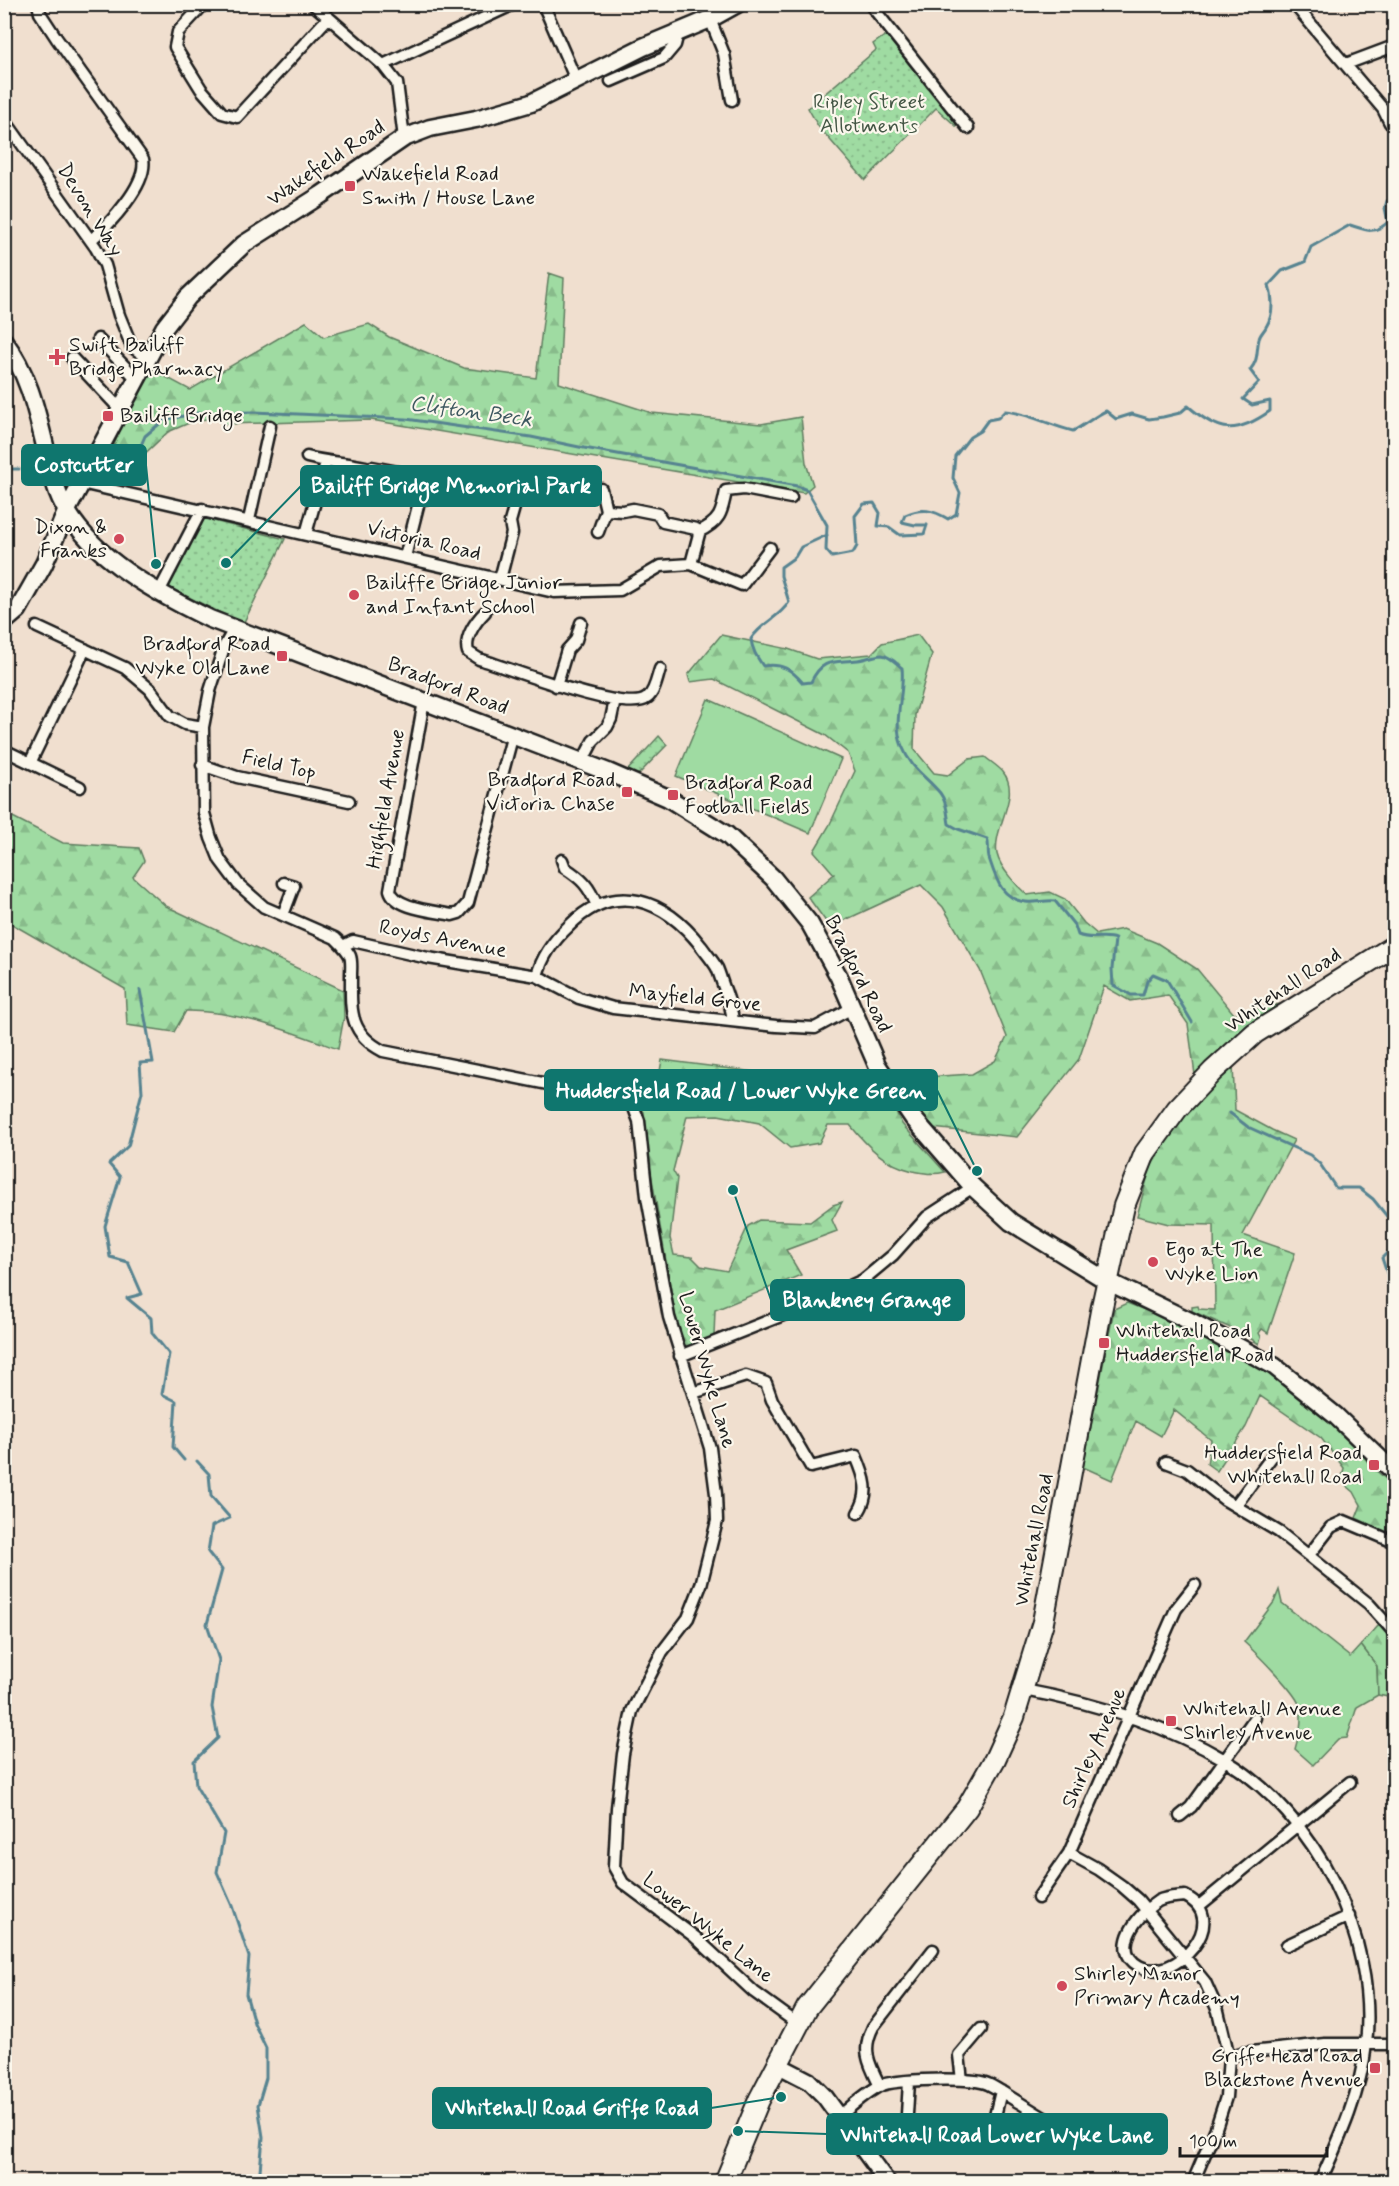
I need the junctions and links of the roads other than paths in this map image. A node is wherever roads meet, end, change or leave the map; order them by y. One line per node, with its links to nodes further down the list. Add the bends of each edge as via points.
1 (38, 4): 22 (street, via 57,39 143,159 141,179 115,217)
2 (204, 4): 9 (street, via 178,32 175,47 201,89 222,113 237,117)
3 (313, 4): 9 (street)
4 (514, 4): 14 (street)
5 (543, 4): 15 (street)
6 (737, 4): 10 (main road, Wakefield Road)
7 (870, 4): 20 (street)
8 (1294, 4): 13 (street)
9 (328, 18): 14 (street)
10 (710, 19): 11 (main road, Wakefield Road); 17 (street, via 724,54)
11 (678, 33): 15 (main road, Wakefield Road); 16 (street, via 675,45 664,58)
12 (1395, 46): 13 (street)
13 (1346, 64): 19 (street)
14 (383, 65): 21 (street, via 397,83)
15 (576, 80): 21 (main road, Wakefield Road, via 531,103)
16 (611, 81)
17 (732, 100)
18 (4, 119): 22 (street, Devon Way)
19 (1390, 123)
20 (968, 128)
21 (404, 138): 25 (main road, Wakefield Road, via 243,244 188,297)
22 (91, 240): 25 (street, Devon Way, via 105,265 132,347)
23 (98, 339): 27 (street)
24 (4, 341): 32 (main road, Bradford Road, via 30,387)
25 (147, 357): 27 (main road, Wakefield Road)
26 (72, 358): 28 (street)
27 (136, 378): 28 (main road, Wakefield Road)
28 (120, 409): 33 (main road, Wakefield Road)
29 (270, 426): 46 (street)
30 (307, 457): 31 (street)
31 (326, 462): 34 (street); 49 (street)
32 (50, 465): 33 (main road, via 57,473 72,478); 45 (main road, Bradford Road)
33 (85, 476): 43 (street, Victoria Road); 45 (main road, Wakefield Road)
34 (417, 478): 35 (street); 41 (street, via 412,491)
35 (432, 481): 36 (street, via 442,478); 41 (street, via 432,494)
36 (479, 484)
37 (500, 486): 39 (street)
38 (601, 489): 44 (street)
39 (519, 490): 40 (street); 53 (street)
40 (532, 490)
41 (420, 498): 51 (street)
42 (791, 498): 48 (street, via 744,489 726,491 721,515)
43 (202, 509): 46 (street, Victoria Road); 54 (street)
44 (606, 510): 47 (street); 48 (street, via 633,509 658,514 663,522)
45 (66, 512): 54 (main road, Bradford Road, via 97,547 141,583); 56 (main road, Wakefield Road, via 44,564 18,610)
46 (249, 520): 49 (street, Victoria Road)
47 (598, 532)
48 (698, 532): 52 (street)
49 (306, 534): 51 (street, Victoria Road)
50 (770, 548): 52 (street, Victoria Road, via 742,585)
51 (405, 557): 53 (street, Victoria Road)
52 (691, 564): 53 (street, Victoria Road, via 661,566 620,590 554,592)
53 (500, 579)
54 (159, 592): 59 (main road, Bradford Road)
55 (485, 612): 62 (street, via 475,622 466,644 468,652)
56 (4, 622)
57 (580, 623): 62 (street)
58 (37, 627): 60 (street)
59 (234, 629): 64 (main road, Bradford Road); 65 (street, via 224,647)
60 (85, 650): 65 (street, via 125,668 150,689 170,716); 68 (street)
61 (660, 669): 63 (street, via 649,697 641,701)
62 (556, 686): 63 (street)
63 (615, 700): 69 (street, via 607,728 593,741)
64 (424, 701): 66 (main road, Bradford Road); 66 (street, Highfield Avenue, via 390,890 404,904 452,915 468,903)
65 (203, 727): 70 (street)
66 (513, 734): 69 (main road, Bradford Road)
67 (4, 750): 68 (street)
68 (31, 761): 71 (street)
69 (582, 762): 80 (main road, Bradford Road, via 668,798 727,835 773,878 810,924)
70 (202, 765): 72 (street, Field Top, via 237,777); 76 (street, via 204,813 220,860 238,884 264,907)
71 (80, 787)
72 (349, 801)
73 (562, 860): 75 (street, via 565,867 581,878)
74 (294, 886): 76 (street)
75 (597, 906): 79 (street, via 560,935 541,961); 81 (street, via 616,899 646,902 672,916 717,967)
76 (283, 915): 77 (street, via 335,938)
77 (343, 946): 79 (street, Royds Avenue, via 353,941); 84 (street, Lower Wyke Lane, via 351,957 351,1014 356,1027 372,1045 383,1051 617,1098 634,1108 669,1317)
78 (1395, 946): 83 (highway, Whitehall Road, via 1255,1033 1178,1109 1145,1153 1124,1206)
79 (537, 976): 81 (street, Mayfield Grove, via 579,998 613,1008)
80 (852, 1008): 81 (street, Mayfield Grove, via 815,1028); 82 (main road, Bradford Road, via 877,1065 913,1118)
81 (733, 1021)
82 (973, 1187): 83 (main road, Bradford Road, via 1011,1221); 84 (street, via 927,1217 893,1255 863,1280)
83 (1107, 1281): 88 (main road, Bradford Road, via 1274,1366 1336,1416); 95 (highway, Whitehall Road, via 1043,1622)
84 (680, 1356): 85 (street, Lower Wyke Lane)
85 (693, 1393): 90 (street, via 746,1376 766,1383 811,1467 856,1456 866,1479 865,1503); 110 (street, Lower Wyke Lane, via 710,1448 717,1521 701,1586 688,1618 662,1652 632,1711 616,1808 614,1867 623,1883 695,1937 754,1992)
86 (1273, 1455): 89 (street)
87 (1166, 1462): 89 (street, via 1187,1470)
88 (1395, 1472)
89 (1235, 1506): 92 (street)
90 (858, 1513)
91 (1395, 1542): 92 (street, via 1344,1521 1331,1527)
92 (1309, 1555): 94 (street, via 1369,1604)
93 (1195, 1585): 96 (street, Shirley Avenue, via 1176,1610)
94 (1395, 1632)
95 (1024, 1690): 96 (street); 110 (highway, Whitehall Road, via 967,1808)
96 (1130, 1717): 98 (street, via 1185,1738); 102 (street, Shirley Avenue)
97 (1255, 1718): 98 (street)
98 (1226, 1761): 100 (street); 101 (street, via 1263,1791)
99 (1350, 1782): 101 (street)
100 (1180, 1816)
101 (1297, 1827): 104 (street); 106 (street, via 1340,1892)
102 (1069, 1853): 103 (street, Shirley Avenue); 105 (street, via 1122,1886)
103 (1038, 1898)
104 (1199, 1906): 105 (street, via 1185,1896 1160,1900); 109 (street, via 1203,1911 1203,1930)
105 (1147, 1910): 109 (street); 109 (street, via 1134,1921 1128,1936 1128,1955 1133,1962 1151,1970 1164,1968)
106 (1349, 1916): 107 (street); 112 (street, via 1366,1992)
107 (1287, 1945)
108 (933, 1950): 118 (street, via 869,2035 867,2054)
109 (1185, 1956): 114 (street, via 1205,1982 1218,2011)
110 (798, 2024): 115 (highway, Whitehall Road)
111 (981, 2029): 116 (street, via 959,2055)
112 (1366, 2043): 113 (street); 114 (street, via 1325,2044); 127 (street, via 1355,2094)
113 (1395, 2044)
114 (1229, 2057): 126 (street, via 1226,2097)
115 (778, 2064): 121 (street, via 808,2081); 124 (highway, Whitehall Road)
116 (962, 2080): 117 (street); 119 (street, via 984,2083)
117 (909, 2082): 118 (street); 120 (street)
118 (880, 2086): 121 (street)
119 (1001, 2091): 122 (street); 123 (street)
120 (907, 2114)
121 (839, 2117): 125 (street)
122 (989, 2141)
123 (1088, 2142)
124 (725, 2181)
125 (887, 2181)
126 (1192, 2181)
127 (1320, 2181)

